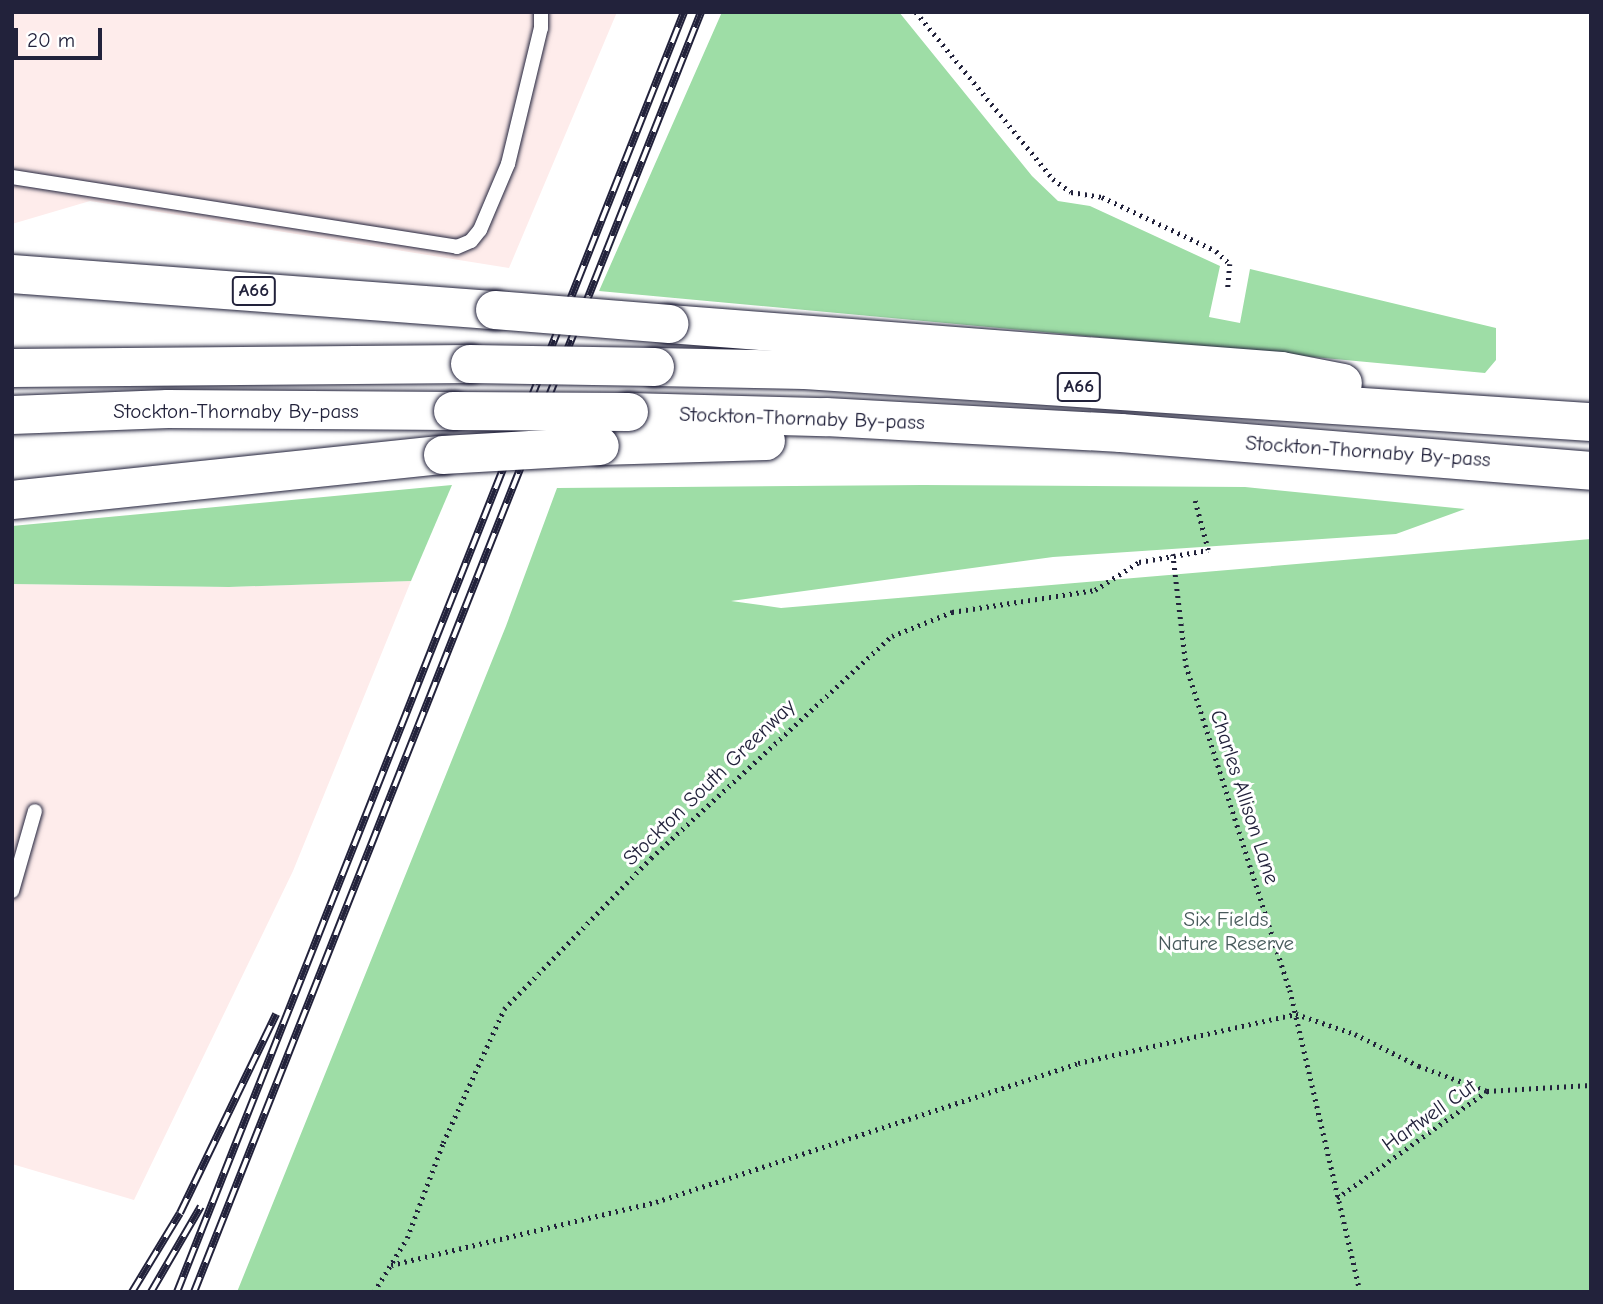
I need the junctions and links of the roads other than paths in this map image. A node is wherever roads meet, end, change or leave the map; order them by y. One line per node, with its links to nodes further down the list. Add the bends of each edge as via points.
1 (541, 12): 2 (lane, via 508,164 480,230 471,242 457,247)
2 (12, 177)
3 (12, 274): 5 (highway, A66, bridge, via 1281,371)
4 (12, 369): 5 (highway, A66, bridge, via 470,364 805,370)
5 (1503, 413): 7 (highway, A66)
6 (12, 415): 8 (highway, Stockton-Thornaby By-pass / A66, bridge, via 168,409 629,412)
7 (1591, 422)
8 (1121, 433): 9 (highway, Stockton-Thornaby By-pass / A66); 10 (highway, A66, bridge, via 600,446 443,455)
9 (1591, 471)
10 (12, 500)
11 (35, 811): 12 (lane)
12 (12, 891)

